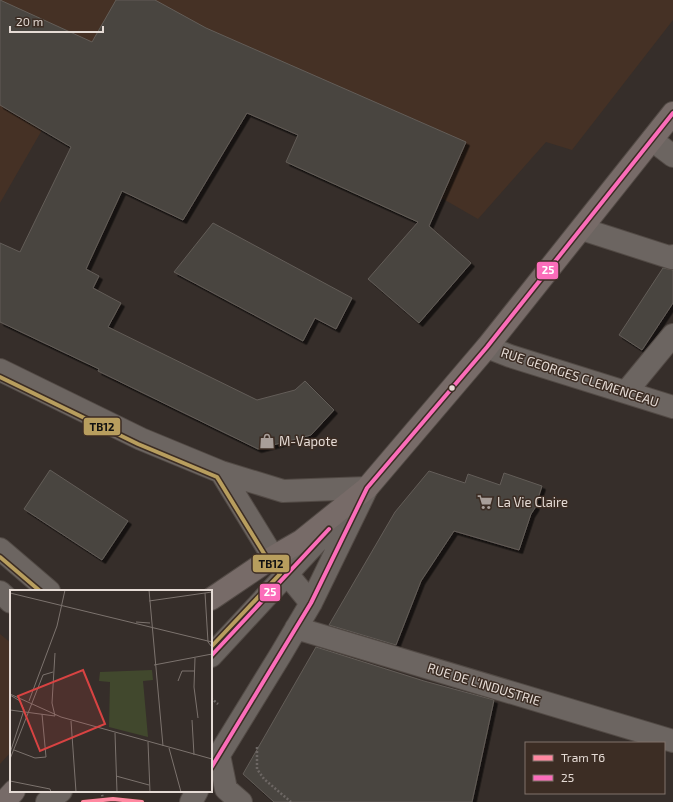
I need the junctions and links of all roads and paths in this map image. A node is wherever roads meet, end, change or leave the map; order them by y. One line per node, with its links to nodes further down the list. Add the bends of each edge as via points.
1 (673, 113): 2 (main road)
2 (652, 140): 3 (street); 4 (main road)
3 (673, 156)
4 (582, 229): 5 (street, via 672,258); 7 (main road)
5 (673, 256)
6 (673, 336): 9 (street)
7 (487, 347): 9 (street, RUE GEORGES CLEMENCEAU); 12 (main road)
8 (0, 370): 11 (street, via 141,439)
9 (626, 392): 10 (street, RUE GEORGES CLEMENCEAU)
10 (673, 407)
11 (221, 472): 12 (street, via 283,491); 14 (street)
12 (367, 488): 14 (main road, via 301,540); 15 (street); 20 (street)
13 (0, 549): 16 (street)
14 (273, 557): 15 (street); 18 (main road)
15 (288, 574): 20 (street); 22 (street)
16 (47, 590)
17 (0, 592): 19 (street)
18 (212, 599)
19 (10, 601)
20 (310, 603): 21 (street)
21 (296, 628): 23 (street, RUE DE L'INDUSTRIE); 24 (street)
22 (212, 655)
23 (673, 740)
24 (214, 757): 33 (street, via 226,789)
25 (13, 792): 29 (main road)
26 (60, 792): 30 (street)
27 (101, 792): 31 (path)
28 (196, 792): 32 (street)
29 (4, 802)
30 (47, 802)
31 (104, 802)
32 (190, 802)
33 (241, 802)

